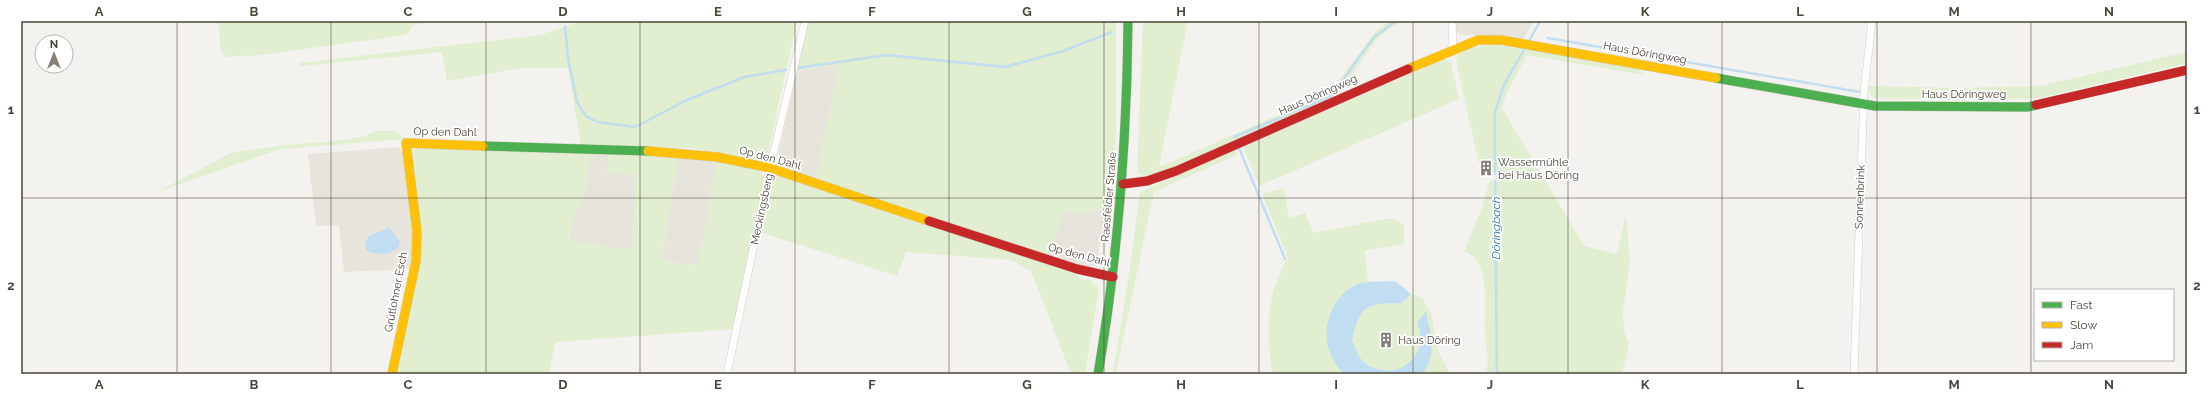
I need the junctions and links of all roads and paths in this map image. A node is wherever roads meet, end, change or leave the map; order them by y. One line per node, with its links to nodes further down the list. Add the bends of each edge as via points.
1 (805, 21): 9 (street, Meckingsberg)
2 (1128, 21): 10 (street, Raesfelder Straße, via 1128,106)
3 (1452, 21): 5 (street)
4 (1872, 21): 7 (street, Sonnenbrink)
5 (1453, 49): 7 (street, Haus Döringweg, via 1478,40 1521,44); 10 (street, Haus Döringweg, via 1176,171 1147,181)
6 (2187, 70): 7 (street, Haus Döringweg, via 2028,107)
7 (1863, 104): 15 (street, Sonnenbrink)
8 (406, 143): 9 (street, Op den Dahl, via 693,153); 12 (street, Grütlohner Esch, via 417,232 416,261)
9 (770, 168): 11 (street, Op den Dahl, via 1042,258); 13 (street, Meckingsberg)
10 (1123, 184): 11 (street, Raesfelder Straße)
11 (1114, 277): 14 (street, Raesfelder Straße)
12 (392, 374)
13 (727, 374)
14 (1098, 374)
15 (1854, 374)

